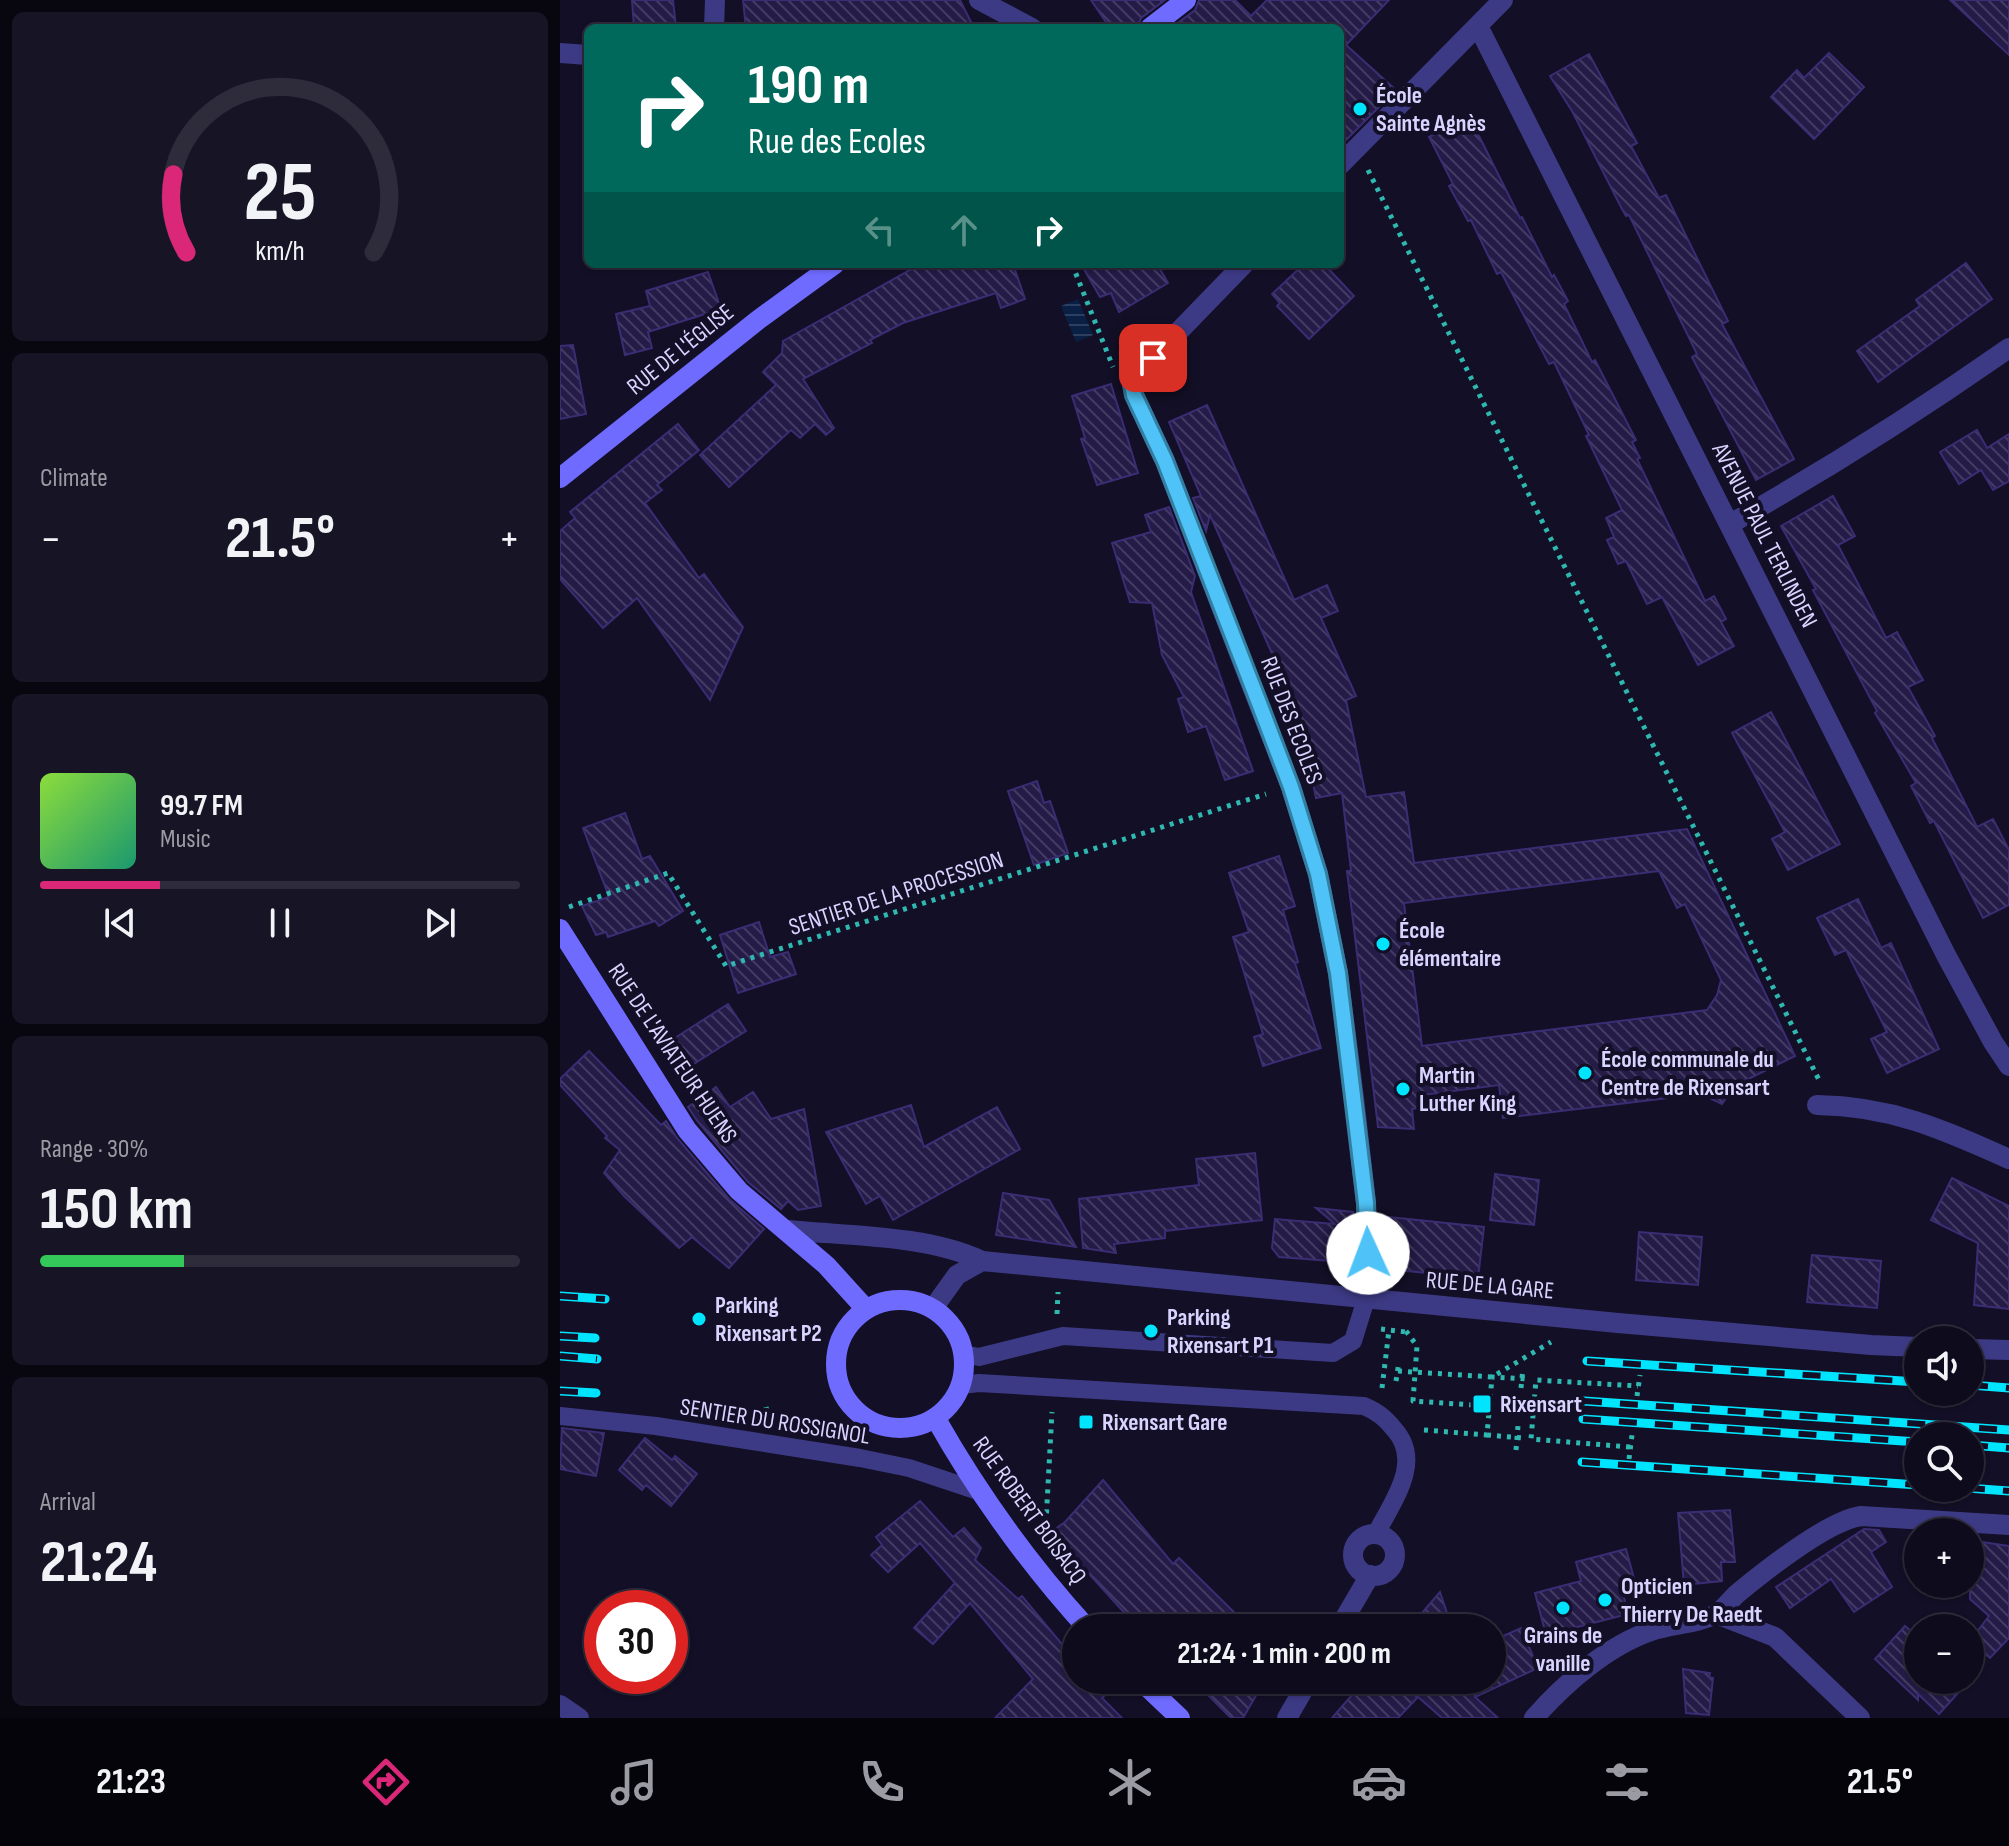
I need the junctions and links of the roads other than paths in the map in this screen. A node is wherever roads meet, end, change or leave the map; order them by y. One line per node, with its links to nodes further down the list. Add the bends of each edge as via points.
1 (715, 0): 5 (street)
2 (979, 0): 6 (street)
3 (1186, 0): 7 (street)
4 (1503, 0): 8 (street)
5 (714, 24)
6 (1024, 24)
7 (1155, 24)
8 (1478, 26): 11 (street); 16 (street, AVENUE PAUL TERLINDEN)
9 (560, 53): 10 (street)
10 (584, 55)
11 (1344, 161)
12 (830, 268): 15 (street, RUE DE L'ÉGLISE)
13 (1240, 268): 23 (street, RUE DES ECOLES, via 1132,384 1291,787 1318,874 1338,973 1366,1203)
14 (2009, 348): 16 (street, via 1818,475)
15 (560, 478)
16 (1730, 524): 18 (street, AVENUE PAUL TERLINDEN, via 1946,955)
17 (560, 929): 21 (street, RUE DE L'AVIATEUR HUENS, via 687,1130 739,1191)
18 (2009, 1066)
19 (1824, 1105): 20 (street, via 1880,1110 1931,1124)
20 (2009, 1159)
21 (788, 1230): 22 (street, via 925,1243); 25 (street, RUE DE L'AVIATEUR HUENS)
22 (982, 1261): 23 (street, RUE DE LA GARE); 24 (street, via 957,1275)
23 (1366, 1299): 26 (street, RUE DE LA GARE); 29 (lane, via 1353,1341 1333,1353 1063,1336 979,1357)
24 (934, 1307): 25 (street, via 895,1299); 29 (street, via 959,1338)
25 (865, 1308): 32 (street, via 847,1330 835,1358 849,1404 865,1419 887,1427 913,1429)
26 (1904, 1346)
27 (1984, 1349): 28 (street)
28 (2009, 1350)
29 (963, 1354): 30 (street)
30 (961, 1385): 32 (street, via 950,1407); 35 (lane, via 1364,1406 1379,1412 1401,1436 1408,1454 1406,1474)
31 (560, 1416): 33 (lane, SENTIER DU ROSSIGNOL, via 860,1458)
32 (936, 1419): 33 (street, RUE ROBERT BOISACQ)
33 (978, 1491): 37 (street, RUE ROBERT BOISACQ)
34 (2009, 1525): 39 (street, via 1846,1518)
35 (1376, 1534): 36 (street, via 1363,1538 1353,1555 1358,1568); 36 (street, via 1393,1545 1395,1558 1389,1570)
36 (1370, 1575): 38 (street)
37 (1074, 1614)
38 (1347, 1614)
39 (1716, 1614): 46 (street, via 1648,1631 1605,1655 1560,1689); 47 (street, via 1775,1637)
40 (1155, 1694): 44 (street)
41 (1301, 1694): 45 (street)
42 (560, 1705): 43 (street)
43 (579, 1718)
44 (1180, 1718)
45 (1287, 1718)
46 (1534, 1718)
47 (1860, 1718)

